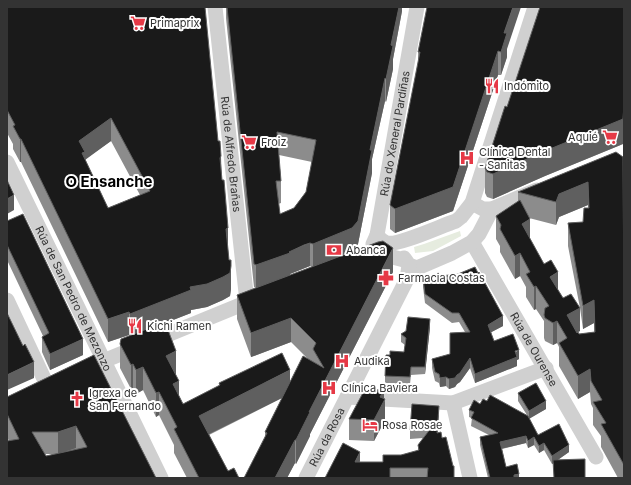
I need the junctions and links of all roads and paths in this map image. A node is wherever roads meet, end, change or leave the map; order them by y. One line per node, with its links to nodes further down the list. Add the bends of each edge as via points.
1 (215, 7): 14 (street, Rúa de Alfredo Brañas)
2 (417, 7): 8 (street, Rúa do Xeneral Pardiñas)
3 (535, 7): 6 (street)
4 (7, 162): 15 (street, Rúa de San Pedro de Mezonzo, via 25,215)
5 (549, 185): 7 (street)
6 (472, 203): 7 (street, via 483,209); 9 (street, via 456,221)
7 (492, 208): 10 (street)
8 (377, 235): 9 (street, via 388,243); 11 (street, Rúa do Xeneral Pardiñas, via 363,259 385,255)
9 (402, 241): 11 (street)
10 (472, 242): 11 (street, via 416,268); 16 (street, Rúa de Ourense)
11 (406, 263): 17 (street, Rúa da Rosa, via 406,279)
12 (270, 294): 14 (street)
13 (7, 300): 15 (street, via 40,388)
14 (247, 302): 15 (street)
15 (104, 361): 20 (street, Rúa de San Pedro de Mezonzo)
16 (546, 368): 18 (street); 19 (street, Rúa de Ourense)
17 (348, 397): 18 (street); 21 (street, Rúa da Rosa)
18 (453, 402): 22 (street)
19 (596, 457)
20 (162, 478)
21 (306, 478)
22 (470, 478)

